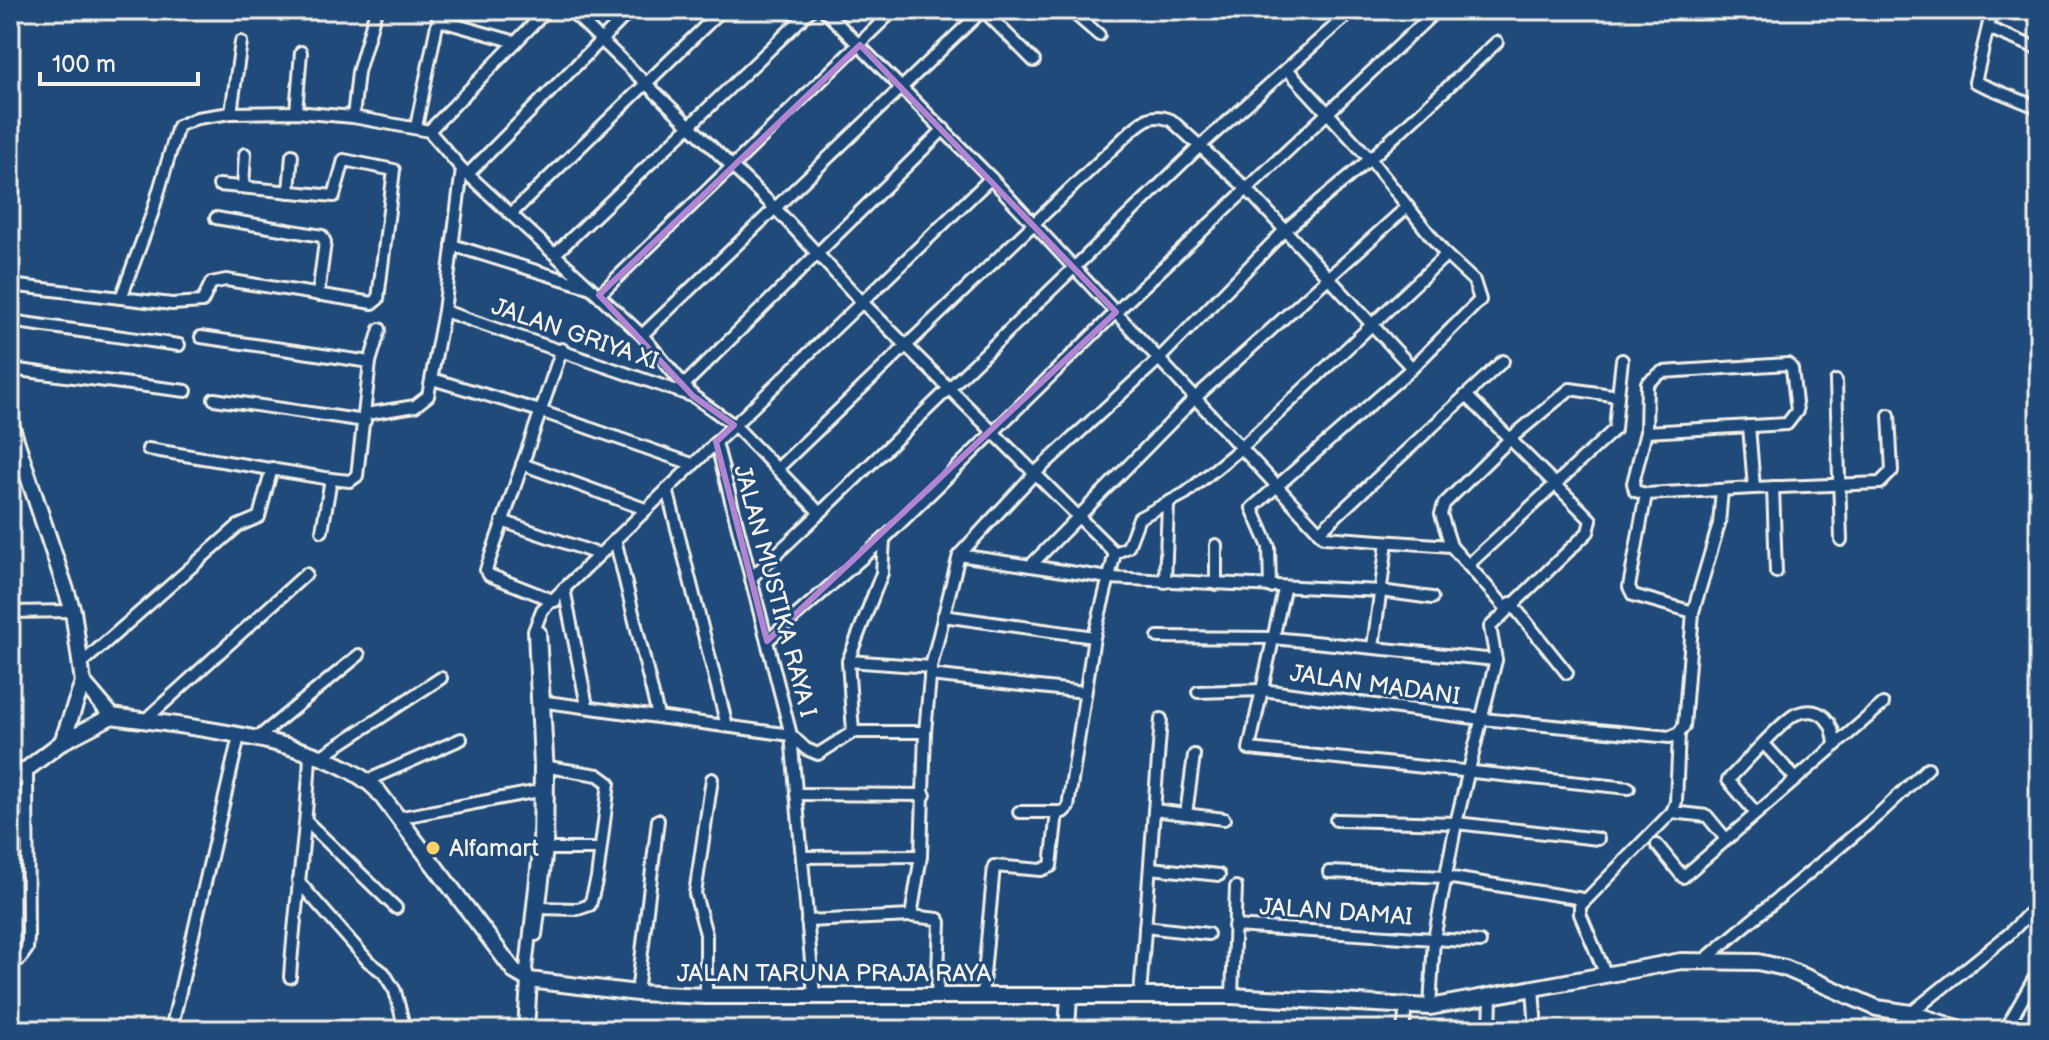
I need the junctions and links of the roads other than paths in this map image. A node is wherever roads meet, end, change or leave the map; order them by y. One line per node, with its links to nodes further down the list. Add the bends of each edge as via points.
1 (376, 10): 32 (street, via 358,72)
2 (547, 10): 19 (street)
3 (570, 10): 17 (street)
4 (631, 10): 17 (street)
5 (722, 10): 26 (street)
6 (811, 10): 33 (street)
7 (824, 10): 21 (street)
8 (894, 10): 21 (street)
9 (983, 10): 24 (street); 27 (street)
10 (1070, 10): 16 (street)
11 (1353, 10): 25 (street)
12 (1437, 10): 30 (street)
13 (1992, 10): 15 (street)
14 (439, 15): 19 (street); 34 (street)
15 (1988, 28): 22 (street); 28 (street, via 1975,82)
16 (1099, 35)
17 (600, 39): 26 (street); 42 (street)
18 (241, 42): 31 (street)
19 (516, 42): 36 (street)
20 (1497, 42): 40 (street)
21 (860, 45): 27 (street); 41 (street)
22 (2039, 49)
23 (301, 52): 29 (street)
24 (1034, 61)
25 (1287, 69): 30 (street); 37 (street)
26 (645, 83): 33 (street); 50 (street)
27 (904, 88): 35 (street); 49 (street)
28 (2039, 108)
29 (296, 112): 31 (street); 32 (street)
30 (1328, 112): 40 (street); 46 (street)
31 (231, 113): 63 (street, via 178,126)
32 (353, 117): 34 (street)
33 (690, 125): 41 (street); 56 (street)
34 (416, 127): 36 (street)
35 (944, 129): 43 (street); 55 (street)
36 (429, 131): 42 (street)
37 (1198, 148): 46 (street); 52 (street, via 1171,120 1148,117); 58 (street)
38 (245, 154): 45 (street)
39 (292, 155): 47 (street)
40 (1370, 159): 48 (street); 53 (street)
41 (733, 168): 49 (street); 61 (street)
42 (465, 172): 50 (street); 54 (street)
43 (991, 178): 52 (street); 64 (street)
44 (219, 185): 45 (street)
45 (243, 187): 47 (street)
46 (1247, 189): 53 (street); 66 (street)
47 (289, 192): 62 (street, via 337,196 344,160 396,172 378,299 373,303)
48 (1407, 207): 57 (street); 59 (street)
49 (776, 209): 55 (street); 70 (street)
50 (511, 214): 56 (street)
51 (216, 218): 62 (street, via 322,236)
52 (1033, 223): 58 (street); 73 (street)
53 (1284, 231): 59 (street); 75 (street)
54 (452, 245): 61 (street); 65 (street)
55 (817, 253): 64 (street); 83 (street)
56 (555, 254): 61 (street)
57 (1446, 255): 68 (street); 79 (street, via 1474,281 1480,300)
58 (1074, 267): 66 (street); 84 (street)
59 (1329, 280): 68 (street); 89 (street)
60 (10, 285): 63 (street)
61 (595, 292): 70 (street)
62 (318, 295): 63 (street, via 226,280 211,283 202,302)
63 (121, 298)
64 (862, 302): 73 (street); 95 (street)
65 (444, 311): 74 (street, JALAN GRIYA XI); 81 (street)
66 (1116, 312): 75 (street); 97 (street)
67 (10, 321): 72 (street)
68 (1370, 323): 79 (street); 101 (street)
69 (380, 329): 78 (street)
70 (642, 335): 83 (street)
71 (201, 337): 78 (street)
72 (179, 345)
73 (906, 346): 84 (street); 106 (street)
74 (562, 349): 87 (street, JALAN GRIYA XI); 91 (street)
75 (1159, 359): 89 (street); 107 (street)
76 (1622, 360): 88 (street)
77 (1503, 361): 86 (street)
78 (370, 362): 93 (street)
79 (1412, 368): 111 (street)
80 (10, 369): 85 (street)
81 (432, 379): 91 (street); 93 (street, via 421,404)
82 (1836, 381): 110 (street)
83 (684, 385): 87 (street)
84 (949, 389): 97 (street); 119 (street)
85 (186, 391)
86 (1466, 395): 99 (street); 123 (street)
87 (693, 396): 95 (street)
88 (1618, 396): 99 (street, via 1570,389); 109 (street, via 1615,429)
89 (1195, 398): 101 (street); 120 (street)
90 (214, 399): 93 (street)
91 (540, 411): 103 (street); 104 (street)
92 (1889, 415): 110 (street, via 1888,478)
93 (366, 418): 108 (street, via 357,476 350,481)
94 (10, 422): 147 (street)
95 (734, 425): 100 (street); 106 (street)
96 (1749, 426): 98 (street); 98 (street, via 1793,420 1797,411 1788,364 1662,372 1647,383); 113 (street)
97 (994, 432): 107 (street); 125 (street)
98 (1646, 432): 116 (street, via 1633,483 1635,491)
99 (1511, 438): 109 (street); 129 (street, via 1444,504 1441,514)
100 (716, 442): 104 (street); 137 (street, JALAN MUSTIKA RAYA I)
101 (1241, 448): 111 (street); 117 (street)
102 (148, 449): 105 (street)
103 (522, 464): 118 (street); 121 (street)
104 (692, 464): 114 (street)
105 (272, 468): 108 (street); 159 (street, via 259,517 238,526)
106 (777, 469): 119 (street)
107 (1035, 473): 120 (street); 132 (street)
108 (331, 479): 122 (street)
109 (1555, 482): 133 (street); 146 (street, via 1591,520 1588,532)
110 (1842, 484): 112 (street); 126 (street)
111 (1277, 487): 123 (street); 141 (street, via 1252,508 1269,547)
112 (1773, 487): 113 (street); 135 (street)
113 (1754, 488): 115 (street)
114 (667, 489): 118 (street); 175 (street)
115 (1722, 490): 116 (street); 149 (street, via 1719,524)
116 (1646, 494): 149 (street, via 1629,587 1633,595)
117 (1168, 504): 130 (street, via 1139,518 1128,547); 139 (street)
118 (645, 509): 124 (street)
119 (820, 513): 137 (street)
120 (1078, 515): 130 (street); 134 (street)
121 (502, 521): 131 (street); 144 (street, via 487,572)
122 (322, 531)
123 (1319, 532): 127 (street, via 1324,537)
124 (615, 539): 131 (street); 171 (street)
125 (884, 539): 154 (street); 158 (street, via 882,573)
126 (1841, 540)
127 (1387, 542): 129 (street); 143 (street)
128 (1216, 545): 140 (street)
129 (1451, 546): 133 (street)
130 (1115, 553): 138 (street)
131 (598, 554): 144 (street)
132 (959, 555): 134 (street); 150 (street)
133 (1468, 565): 146 (street)
134 (1030, 566): 138 (street)
135 (1776, 572)
136 (306, 574): 174 (street)
137 (751, 578): 154 (street, JALAN MUSTIKA RAYA I)
138 (1109, 578): 139 (street); 151 (street)
139 (1165, 582): 140 (street)
140 (1216, 584): 141 (street)
141 (1270, 587): 142 (street)
142 (1284, 589): 143 (street); 153 (street)
143 (1381, 591): 145 (street); 155 (street)
144 (557, 596): 167 (street, via 534,631); 169 (street)
145 (1432, 598)
146 (1508, 605): 157 (street, via 1490,627); 161 (street)
147 (73, 611): 148 (street); 159 (street)
148 (10, 612)
149 (1693, 612): 178 (street, via 1684,726)
150 (943, 616): 151 (street); 160 (street)
151 (1094, 637): 165 (street)
152 (1158, 637): 153 (street)
153 (1273, 638): 155 (street); 164 (street)
154 (767, 641): 179 (street, JALAN MUSTIKA RAYA I)
155 (1373, 647): 157 (street)
156 (359, 655): 182 (street)
157 (1496, 660): 173 (street)
158 (848, 661): 160 (street); 176 (street)
159 (81, 664): 163 (street)
160 (931, 671): 165 (street); 177 (street)
161 (1567, 673)
162 (441, 678): 187 (street)
163 (83, 682): 170 (street); 183 (street)
164 (1262, 690): 166 (street, JALAN MADANI); 173 (street, JALAN MADANI); 191 (street, via 1249,749)
165 (1085, 692): 202 (street, via 1068,807)
166 (1198, 692)
167 (542, 701): 169 (street, JALAN MUSTIKA RAYA I); 188 (street)
168 (1883, 704): 185 (street)
169 (587, 706): 171 (street, JALAN MUSTIKA RAYA I)
170 (112, 716): 174 (street); 183 (street)
171 (658, 716): 175 (street, JALAN MUSTIKA RAYA I)
172 (1161, 719): 200 (street)
173 (1482, 719): 178 (street, JALAN MADANI, via 1670,737); 191 (street)
174 (144, 721): 180 (street)
175 (727, 726): 179 (street, JALAN MUSTIKA RAYA I)
176 (853, 732): 177 (street); 179 (street, via 818,754)
177 (925, 732): 199 (street)
178 (1679, 733): 203 (street)
179 (791, 735): 198 (street)
180 (239, 736): 182 (street); 258 (street)
181 (461, 739): 194 (street)
182 (255, 740): 187 (street)
183 (62, 742): 190 (street)
184 (1764, 744): 185 (street, via 1794,715 1811,713 1827,717); 193 (street); 204 (street, via 1728,780)
185 (1835, 745): 193 (street)
186 (1194, 755): 205 (street)
187 (315, 756): 194 (street); 210 (street)
188 (544, 766): 197 (street); 216 (street, via 605,777 609,783)
189 (1928, 768): 237 (street)
190 (27, 770): 195 (street); 236 (street, via 27,949 20,959)
191 (1469, 771): 196 (street); 211 (street)
192 (712, 779): 245 (street, via 695,894 706,934)
193 (1796, 779): 204 (street)
194 (366, 781): 206 (street)
195 (10, 782)
196 (1629, 788)
197 (544, 790): 206 (street); 215 (street); 241 (street)
198 (796, 794): 199 (street); 218 (street)
199 (925, 795): 217 (street)
200 (1154, 810): 205 (street); 219 (street)
201 (1019, 812): 202 (street)
202 (1057, 812): 247 (street, via 1051,866 994,866)
203 (1672, 812): 213 (street, via 1707,816); 225 (street)
204 (1756, 813): 213 (street)
205 (1186, 814): 207 (street)
206 (397, 818): 241 (street, via 515,972)
207 (1224, 819)
208 (658, 820): 243 (street)
209 (1336, 820): 211 (street)
210 (307, 822): 223 (street); 227 (street)
211 (1456, 823): 212 (street); 222 (street)
212 (1598, 839)
213 (1726, 839): 214 (street, via 1683,877)
214 (1657, 845)
215 (547, 849): 216 (street); 228 (street)
216 (600, 849): 228 (street, via 590,905)
217 (921, 856): 218 (street); 229 (street)
218 (802, 857): 230 (street)
219 (1150, 868): 221 (street); 232 (street)
220 (1329, 872): 222 (street)
221 (1219, 875)
222 (1446, 877): 225 (street); 234 (street)
223 (298, 881): 240 (street); 259 (street, via 384,973)
224 (1236, 887): 231 (street)
225 (1583, 899): 239 (street, via 1580,914)
226 (2039, 903): 254 (street)
227 (396, 908)
228 (540, 908): 241 (street)
229 (911, 916): 230 (street); 246 (street, via 938,919 942,927)
230 (807, 921): 244 (street)
231 (1234, 926): 234 (street, JALAN DAMAI); 250 (street)
232 (1145, 927): 233 (street); 249 (street)
233 (1208, 934)
234 (1434, 939): 235 (street, JALAN DAMAI); 253 (street)
235 (1480, 942)
236 (10, 960)
237 (1703, 961): 239 (street, JALAN TARUNA PRAJA RAYA); 254 (street, JALAN TARUNA PRAJA RAYA, via 1772,964 1877,1008)
238 (2039, 970): 266 (street)
239 (1606, 975): 242 (street, JALAN TARUNA PRAJA RAYA)
240 (290, 977)
241 (529, 980): 243 (street, JALAN TARUNA PRAJA RAYA); 260 (street)
242 (1533, 988): 251 (street, JALAN TARUNA PRAJA RAYA); 264 (street)
243 (637, 993): 245 (street, JALAN TARUNA PRAJA RAYA)
244 (814, 995): 245 (street, JALAN TARUNA PRAJA RAYA); 246 (street, JALAN TARUNA PRAJA RAYA)
245 (706, 996)
246 (937, 996): 247 (street, JALAN TARUNA PRAJA RAYA)
247 (982, 996): 248 (street, JALAN TARUNA PRAJA RAYA)
248 (1069, 996): 249 (street, JALAN TARUNA PRAJA RAYA); 261 (street)
249 (1140, 996): 250 (street, JALAN TARUNA PRAJA RAYA)
250 (1232, 996): 252 (street, JALAN TARUNA PRAJA RAYA)
251 (1491, 998): 253 (street, JALAN TARUNA PRAJA RAYA); 263 (street)
252 (1406, 1007): 253 (street, JALAN TARUNA PRAJA RAYA); 262 (street)
253 (1430, 1007)
254 (1911, 1013): 265 (street, JALAN TARUNA PRAJA RAYA)
255 (2039, 1015): 267 (street)
256 (10, 1028): 257 (street)
257 (65, 1030)
258 (171, 1030)
259 (411, 1030)
260 (526, 1030)
261 (1067, 1030)
262 (1403, 1030)
263 (1490, 1030)
264 (1536, 1030)
265 (1963, 1030)
266 (2005, 1030)
267 (2029, 1030)

